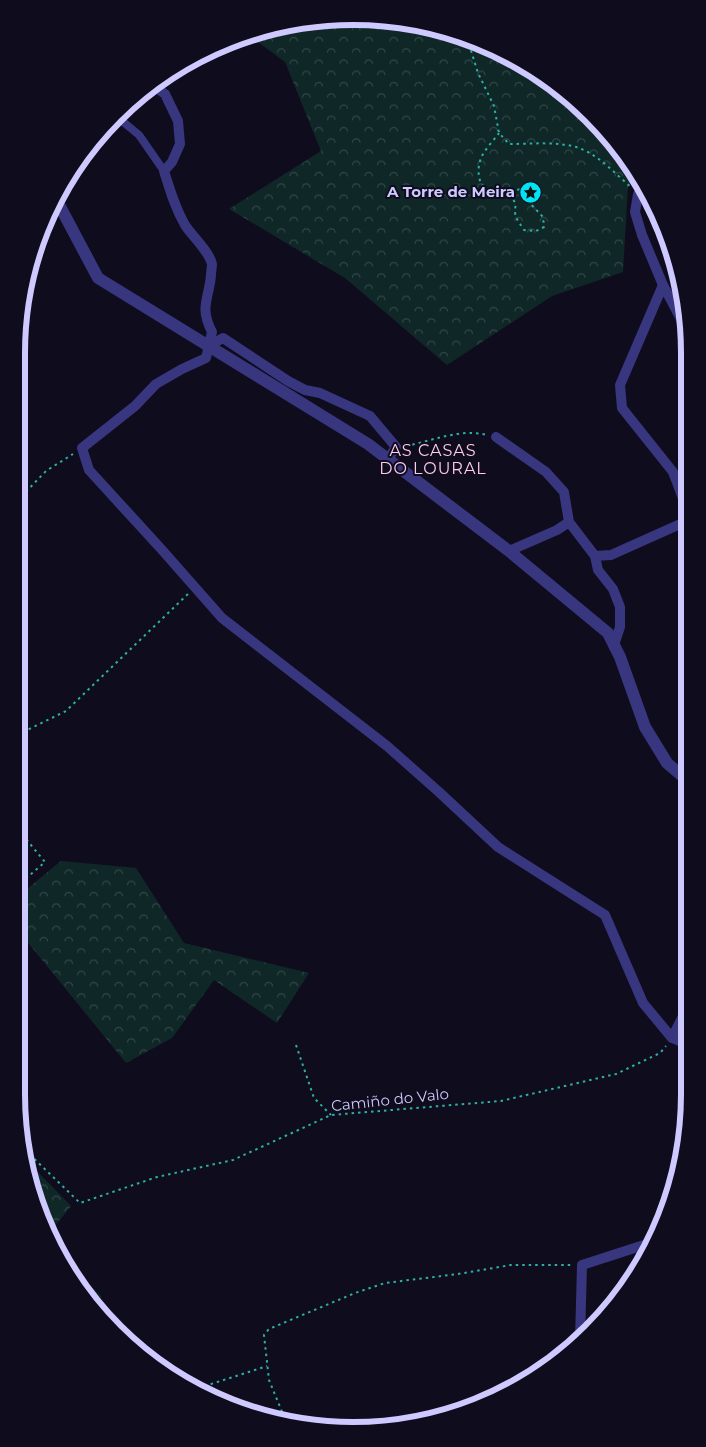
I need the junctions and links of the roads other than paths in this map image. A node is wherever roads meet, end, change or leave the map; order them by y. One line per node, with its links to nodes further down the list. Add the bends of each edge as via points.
1 (158, 89): 3 (street, via 165,94 178,121 180,144)
2 (121, 121): 3 (street, via 139,135)
3 (164, 171): 8 (street, via 186,227 212,263 205,304 206,321 212,332)
4 (640, 195): 6 (street, via 635,212)
5 (60, 206): 8 (street, via 98,278)
6 (663, 286): 7 (street); 11 (street, via 620,385 622,408 674,472)
7 (678, 315)
8 (209, 346): 10 (street); 10 (street, via 223,338 288,382 370,416 396,447); 19 (street, via 206,358 156,384 135,406 82,448 89,470 222,618 387,746 498,847 605,915 643,1003)
9 (496, 437): 12 (street, via 546,472 564,492)
10 (388, 459): 14 (street)
11 (681, 492)
12 (569, 522): 14 (street); 15 (street)
13 (681, 524): 15 (street, via 611,554)
14 (509, 551): 16 (street, via 608,633)
15 (596, 556): 16 (street, via 598,570 613,589 620,607 620,627)
16 (614, 645): 17 (street, via 645,727 667,762)
17 (681, 774)
18 (681, 1020): 19 (street)
19 (672, 1038): 20 (street)
20 (681, 1042)
21 (644, 1245): 22 (street, via 582,1265)
22 (580, 1330)

